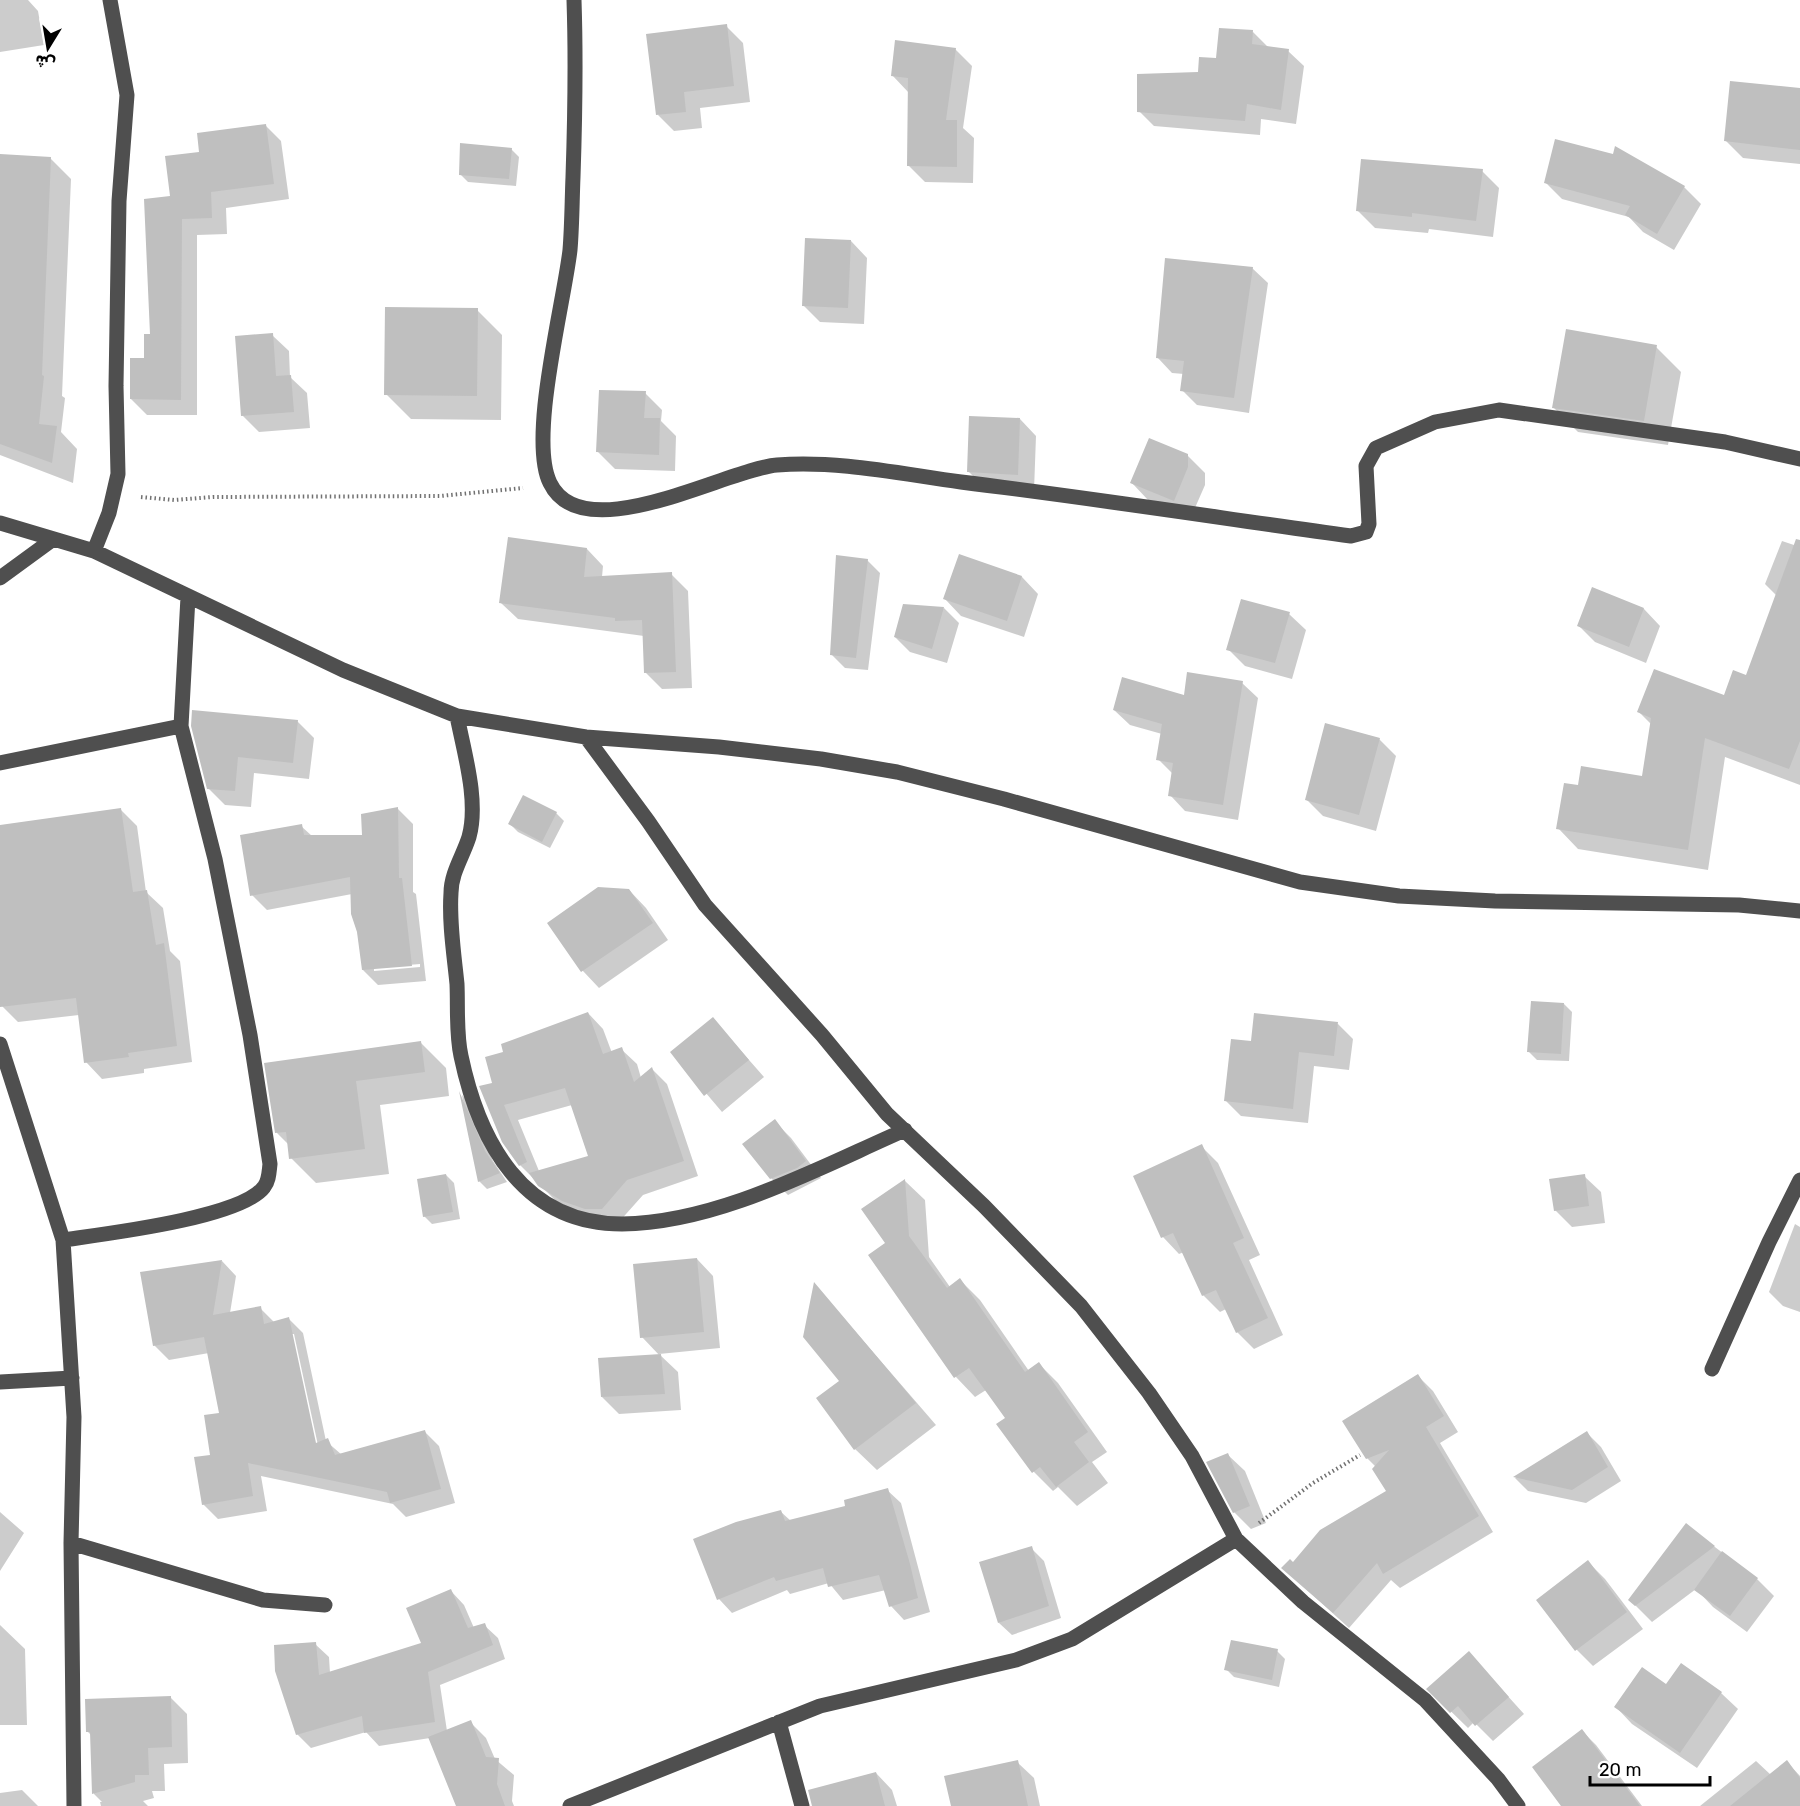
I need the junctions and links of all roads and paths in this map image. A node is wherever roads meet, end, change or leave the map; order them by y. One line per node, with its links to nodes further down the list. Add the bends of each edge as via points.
1 (110, 0): 5 (street, via 127,95 119,201 118,474)
2 (574, 0): 4 (street, via 576,107 570,249 553,352 542,460)
3 (1800, 459): 4 (street, via 1725,442 1499,410 1435,422 1376,448 1366,466 1369,524 1365,532 1351,536 1095,498 842,467 775,465 689,493 616,508 574,505)
4 (551, 486): 5 (path, via 440,496 174,500)
5 (113, 494): 8 (street)
6 (0, 523): 7 (street)
7 (52, 540): 8 (street); 9 (street)
8 (94, 551): 10 (street)
9 (0, 578)
10 (188, 597): 11 (street, via 343,670); 12 (street)
11 (457, 716): 13 (street); 17 (street, via 470,782 471,824 451,893 461,1054 472,1099 493,1149 514,1179 536,1199 596,1222 623,1224 671,1218 726,1205)
12 (181, 726): 14 (street); 19 (street, via 215,859 250,1035 270,1164 268,1176 252,1197 184,1221)
13 (586, 737): 15 (street, via 719,747 897,772 1300,882 1399,896 1739,905); 17 (street, via 705,904)
14 (0, 763)
15 (1800, 911)
16 (0, 1044): 19 (street)
17 (904, 1130): 24 (street, via 1081,1306 1149,1392 1192,1456)
18 (1800, 1180): 20 (street)
19 (63, 1240): 21 (street)
20 (1712, 1370)
21 (72, 1378): 22 (street); 25 (street)
22 (0, 1382)
23 (1360, 1455): 24 (path, via 1313,1483)
24 (1236, 1539): 27 (street, via 1072,1638 1016,1660 864,1694); 31 (street, via 1303,1602 1425,1700)
25 (71, 1543): 26 (street, via 263,1600); 28 (street)
26 (325, 1605)
27 (779, 1722): 29 (street); 30 (street)
28 (74, 1806)
29 (570, 1806)
30 (802, 1806)
31 (1518, 1806)

